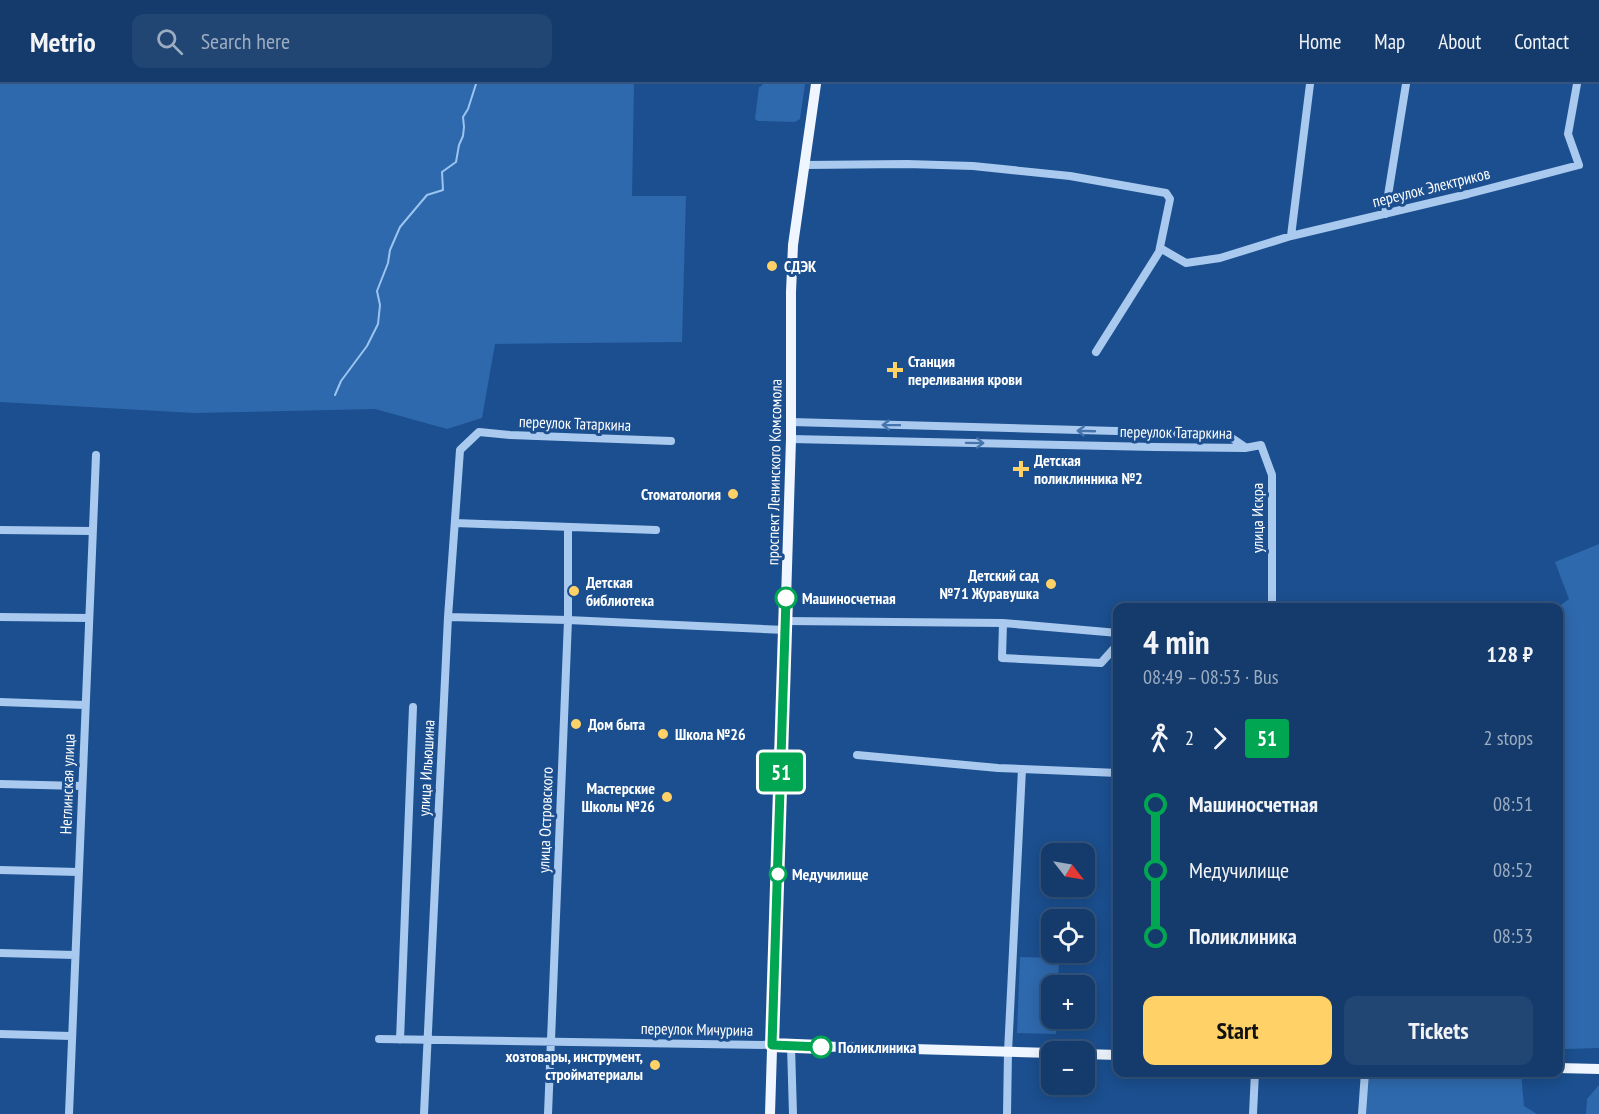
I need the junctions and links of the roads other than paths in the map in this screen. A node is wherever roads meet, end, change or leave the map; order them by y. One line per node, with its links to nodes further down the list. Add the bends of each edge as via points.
1 (816, 84): 5 (main road, проспект Ленинского Комсомола)
2 (1310, 84): 7 (street)
3 (1406, 84): 6 (street)
4 (1577, 84): 6 (street, переулок Электриков, via 1568,134 1579,165)
5 (804, 165): 8 (street, via 973,166 1070,176 1158,191 1170,199); 10 (main road, проспект Ленинского Комсомола, via 790,292)
6 (1385, 214): 7 (street, переулок Электриков)
7 (1291, 236): 8 (street, переулок Электриков, via 1220,258 1186,263)
8 (1160, 248): 9 (street)
9 (1096, 352)
10 (791, 422): 12 (main road, проспект Ленинского Комсомола); 14 (street, переулок Татаркина, one-way to 10, via 1226,434)
11 (479, 432): 13 (street, переулок Татаркина); 16 (street, улица Ильюшина, via 460,450)
12 (791, 438): 14 (street, переулок Татаркина, one-way to 14); 27 (main road, проспект Ленинского Комсомола)
13 (670, 441)
14 (1245, 448): 21 (street, улица Искра, via 1261,445 1272,475)
15 (96, 455): 20 (street, Неглинская улица)
16 (455, 523): 17 (street); 23 (street, улица Ильюшина)
17 (568, 527): 19 (street); 25 (street, улица Островского)
18 (0, 530): 20 (street)
19 (656, 530)
20 (92, 531): 24 (street, Неглинская улица)
21 (1272, 603)
22 (0, 617): 24 (street)
23 (448, 617): 25 (street); 46 (street, улица Ильюшина)
24 (89, 618): 31 (street, Неглинская улица)
25 (568, 620): 27 (street); 47 (street, улица Островского)
26 (1003, 623): 27 (street); 28 (street); 29 (street, via 1002,658 1101,663)
27 (786, 625): 48 (main road, проспект Ленинского Комсомола)
28 (1113, 633)
29 (1113, 650)
30 (0, 702): 31 (street)
31 (85, 705): 37 (street, Неглинская улица)
32 (413, 707): 45 (street)
33 (857, 755): 34 (street)
34 (1022, 769): 35 (street); 50 (street)
35 (1113, 772)
36 (0, 784): 37 (street)
37 (81, 786): 39 (street, Неглинская улица)
38 (0, 870): 39 (street)
39 (78, 872): 41 (street, Неглинская улица)
40 (0, 953): 41 (street)
41 (75, 956): 43 (street, Неглинская улица)
42 (0, 1034): 43 (street)
43 (71, 1036): 58 (street, Неглинская улица)
44 (379, 1039): 45 (street, переулок Мичурина)
45 (400, 1040): 46 (street, переулок Мичурина)
46 (427, 1040): 47 (street, переулок Мичурина); 59 (street, улица Ильюшина)
47 (552, 1042): 48 (street, переулок Мичурина); 60 (street, улица Островского)
48 (772, 1045): 49 (main road, переулок Мичурина); 61 (main road, проспект Ленинского Комсомола)
49 (792, 1046): 50 (main road, переулок Мичурина); 62 (street)
50 (1008, 1052): 51 (main road, переулок Мичурина); 63 (street)
51 (1041, 1053)
52 (1095, 1054): 53 (main road)
53 (1113, 1055)
54 (1563, 1068): 55 (main road)
55 (1599, 1069)
56 (1255, 1077): 64 (street)
57 (1365, 1077): 65 (street)
58 (69, 1114)
59 (424, 1114)
60 (548, 1114)
61 (770, 1114)
62 (793, 1114)
63 (1007, 1114)
64 (1253, 1114)
65 (1362, 1114)

